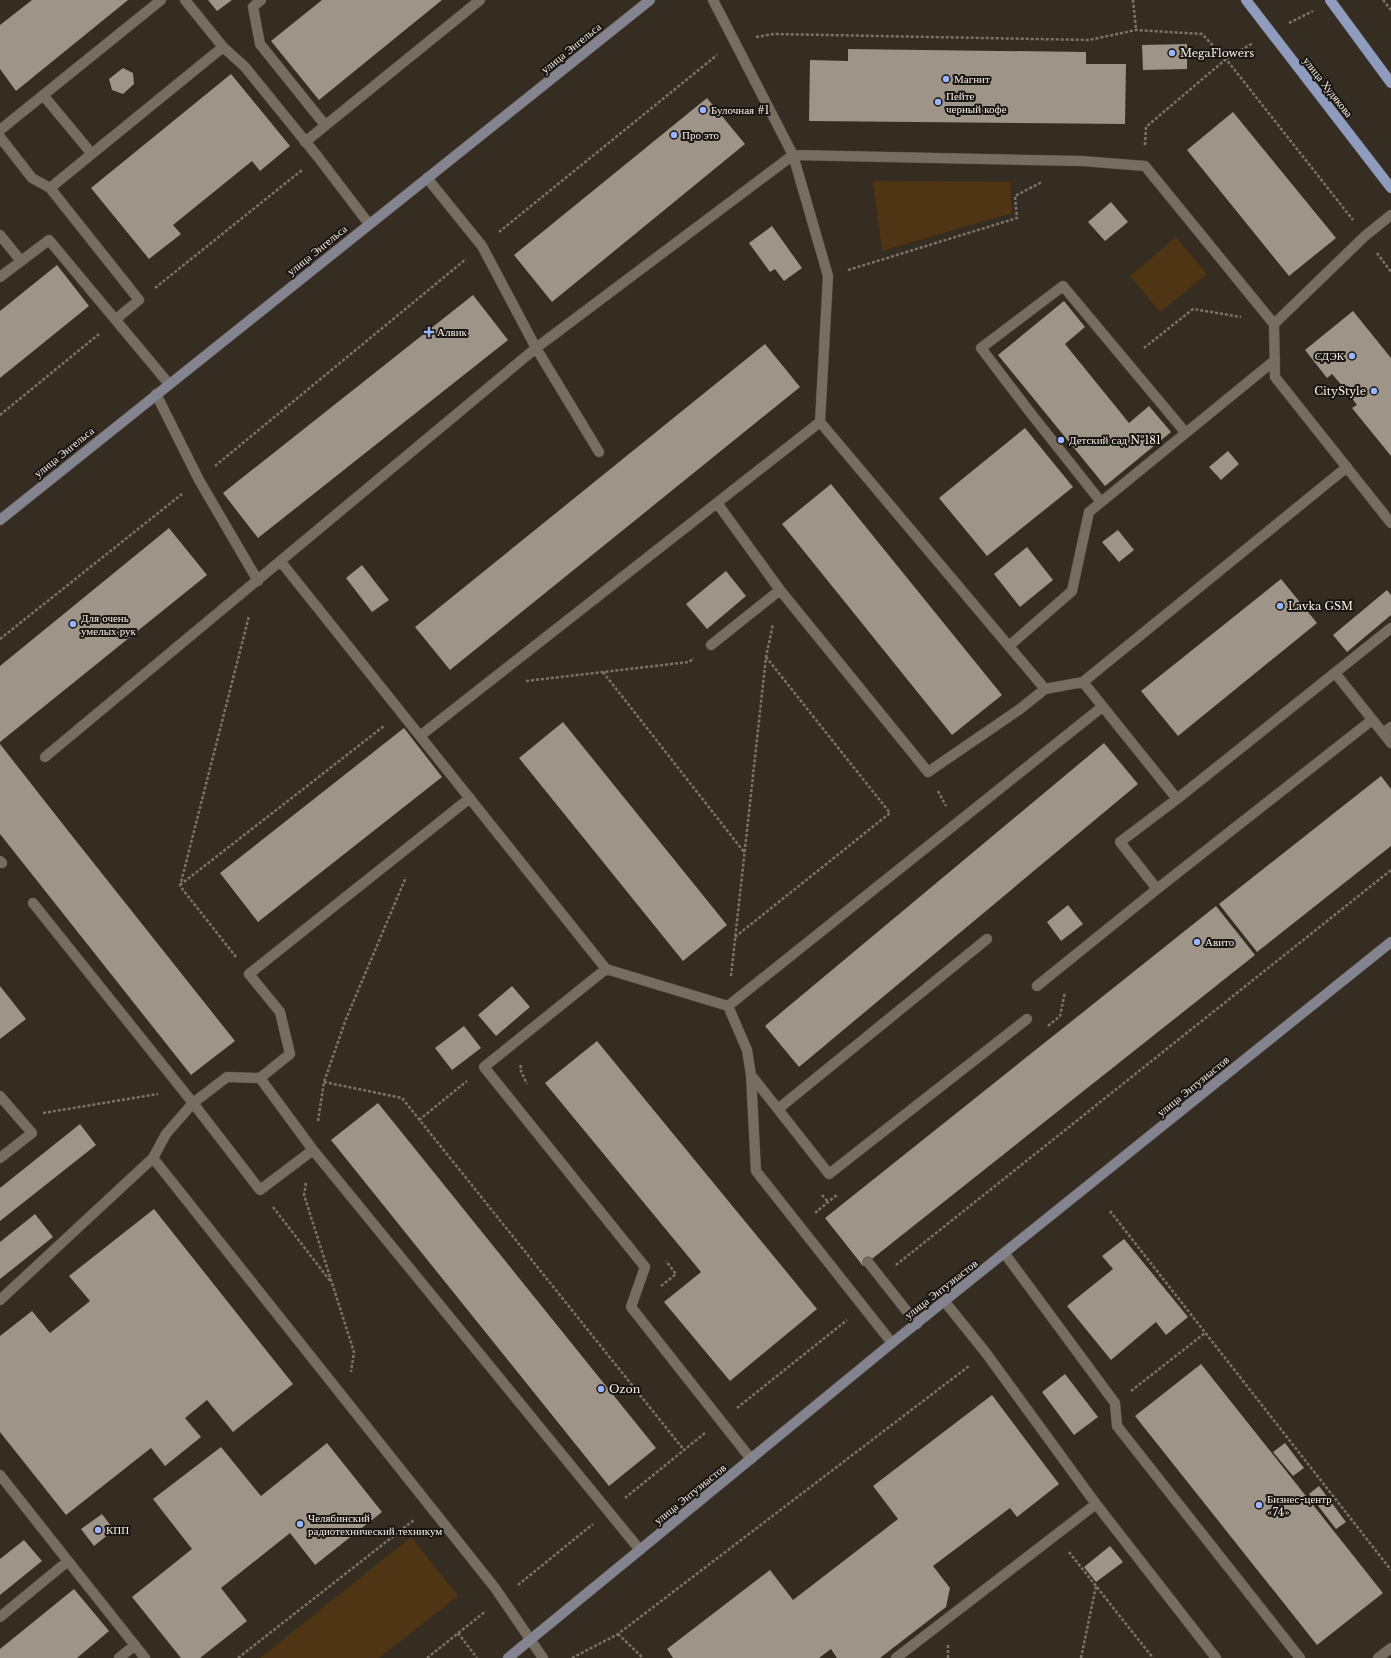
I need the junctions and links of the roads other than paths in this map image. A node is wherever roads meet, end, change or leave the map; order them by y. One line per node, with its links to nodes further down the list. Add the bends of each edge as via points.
1 (161, 0): 11 (street)
2 (185, 0): 9 (street)
3 (261, 0): 12 (street, via 253,7 260,44)
4 (480, 0): 12 (street)
5 (650, 0): 18 (main road, улица Энгельса)
6 (713, 0): 17 (street)
7 (1246, 0): 20 (main road, улица Худякова)
8 (1330, 1): 10 (main road)
9 (223, 47): 15 (street, via 245,67); 16 (street)
10 (1391, 84)
11 (43, 95): 13 (street); 16 (street)
12 (325, 125): 15 (street)
13 (0, 130)
14 (0, 137): 19 (street, via 32,178)
15 (305, 142): 22 (street)
16 (92, 154): 19 (street)
17 (793, 155): 27 (street, via 1082,161 1145,166); 28 (street); 32 (street, via 828,276)
18 (428, 178): 22 (main road, улица Энгельса); 28 (street, via 482,246)
19 (50, 188): 26 (street, via 139,300)
20 (1391, 188)
21 (1391, 215): 27 (street, via 1365,236)
22 (369, 224): 30 (main road, улица Энгельса)
23 (0, 235): 24 (street)
24 (21, 261): 25 (street); 26 (street, via 49,240)
25 (0, 277)
26 (116, 319): 30 (street)
27 (1274, 324): 29 (street)
28 (536, 348): 34 (street); 40 (street)
29 (1275, 360): 33 (street); 35 (street, via 1275,377)
30 (169, 384): 31 (main road, улица Энгельса)
31 (156, 394): 38 (main road, улица Энгельса); 41 (street, via 199,480)
32 (820, 422): 37 (street); 45 (street)
33 (1185, 432): 36 (street); 36 (street, via 1062,286 981,348)
34 (599, 452)
35 (1347, 467): 39 (street); 47 (street)
36 (1101, 502): 45 (street, via 1089,512 1072,591)
37 (716, 503): 42 (street); 52 (street)
38 (0, 520)
39 (1391, 523)
40 (281, 562): 41 (street); 52 (street)
41 (258, 581): 54 (street)
42 (780, 590): 44 (street); 48 (street, via 928,772)
43 (1391, 628): 46 (street)
44 (711, 645)
45 (1009, 646): 48 (street)
46 (1335, 673): 50 (street); 56 (street)
47 (1083, 682): 48 (street); 49 (street)
48 (1045, 689)
49 (1102, 707): 56 (street); 63 (street)
50 (1372, 720): 51 (street); 57 (street)
51 (1387, 730): 53 (street)
52 (420, 736): 55 (street)
53 (1391, 743)
54 (44, 757)
55 (470, 798): 61 (street); 66 (street, via 250,974 280,1012 290,1054)
56 (1178, 799): 57 (street, via 1120,842)
57 (1157, 889): 62 (street)
58 (33, 903): 68 (street)
59 (987, 939): 69 (street)
60 (1391, 942): 73 (main road, улица Энтузиастов)
61 (606, 969): 63 (street); 79 (street, via 484,1067 645,1267 631,1307)
62 (1037, 986)
63 (728, 1006): 65 (street, via 748,1050)
64 (1027, 1019): 69 (street, via 829,1174)
65 (751, 1075): 69 (street); 78 (street, via 756,1171)
66 (260, 1078): 68 (street, via 227,1077); 70 (street)
67 (0, 1096): 71 (street, via 32,1133)
68 (193, 1103): 70 (street, via 260,1190); 72 (street, via 166,1134)
69 (778, 1109)
70 (313, 1150): 82 (street)
71 (0, 1158)
72 (154, 1158): 75 (street); 85 (street, via 431,1506 502,1598)
73 (1005, 1254): 76 (main road, улица Энтузиастов); 94 (street, via 1115,1403 1117,1426)
74 (868, 1262): 77 (street)
75 (0, 1300)
76 (945, 1302): 77 (main road, улица Энтузиастов); 81 (street, via 986,1353)
77 (917, 1324): 78 (main road, улица Энтузиастов)
78 (892, 1344): 79 (main road, улица Энтузиастов)
79 (751, 1459): 82 (main road, улица Энтузиастов)
80 (0, 1475): 83 (street)
81 (1096, 1504): 92 (street); 93 (street)
82 (640, 1550): 85 (main road, улица Энтузиастов)
83 (68, 1561): 84 (street); 86 (street)
84 (0, 1617)
85 (530, 1640): 90 (main road, улица Энтузиастов); 91 (street)
86 (135, 1645): 88 (street); 89 (street)
87 (1391, 1648): 95 (street)
88 (119, 1658)
89 (145, 1658)
90 (508, 1658)
91 (543, 1658)
92 (896, 1658)
93 (1216, 1658)
94 (1300, 1658)
95 (1378, 1658)

